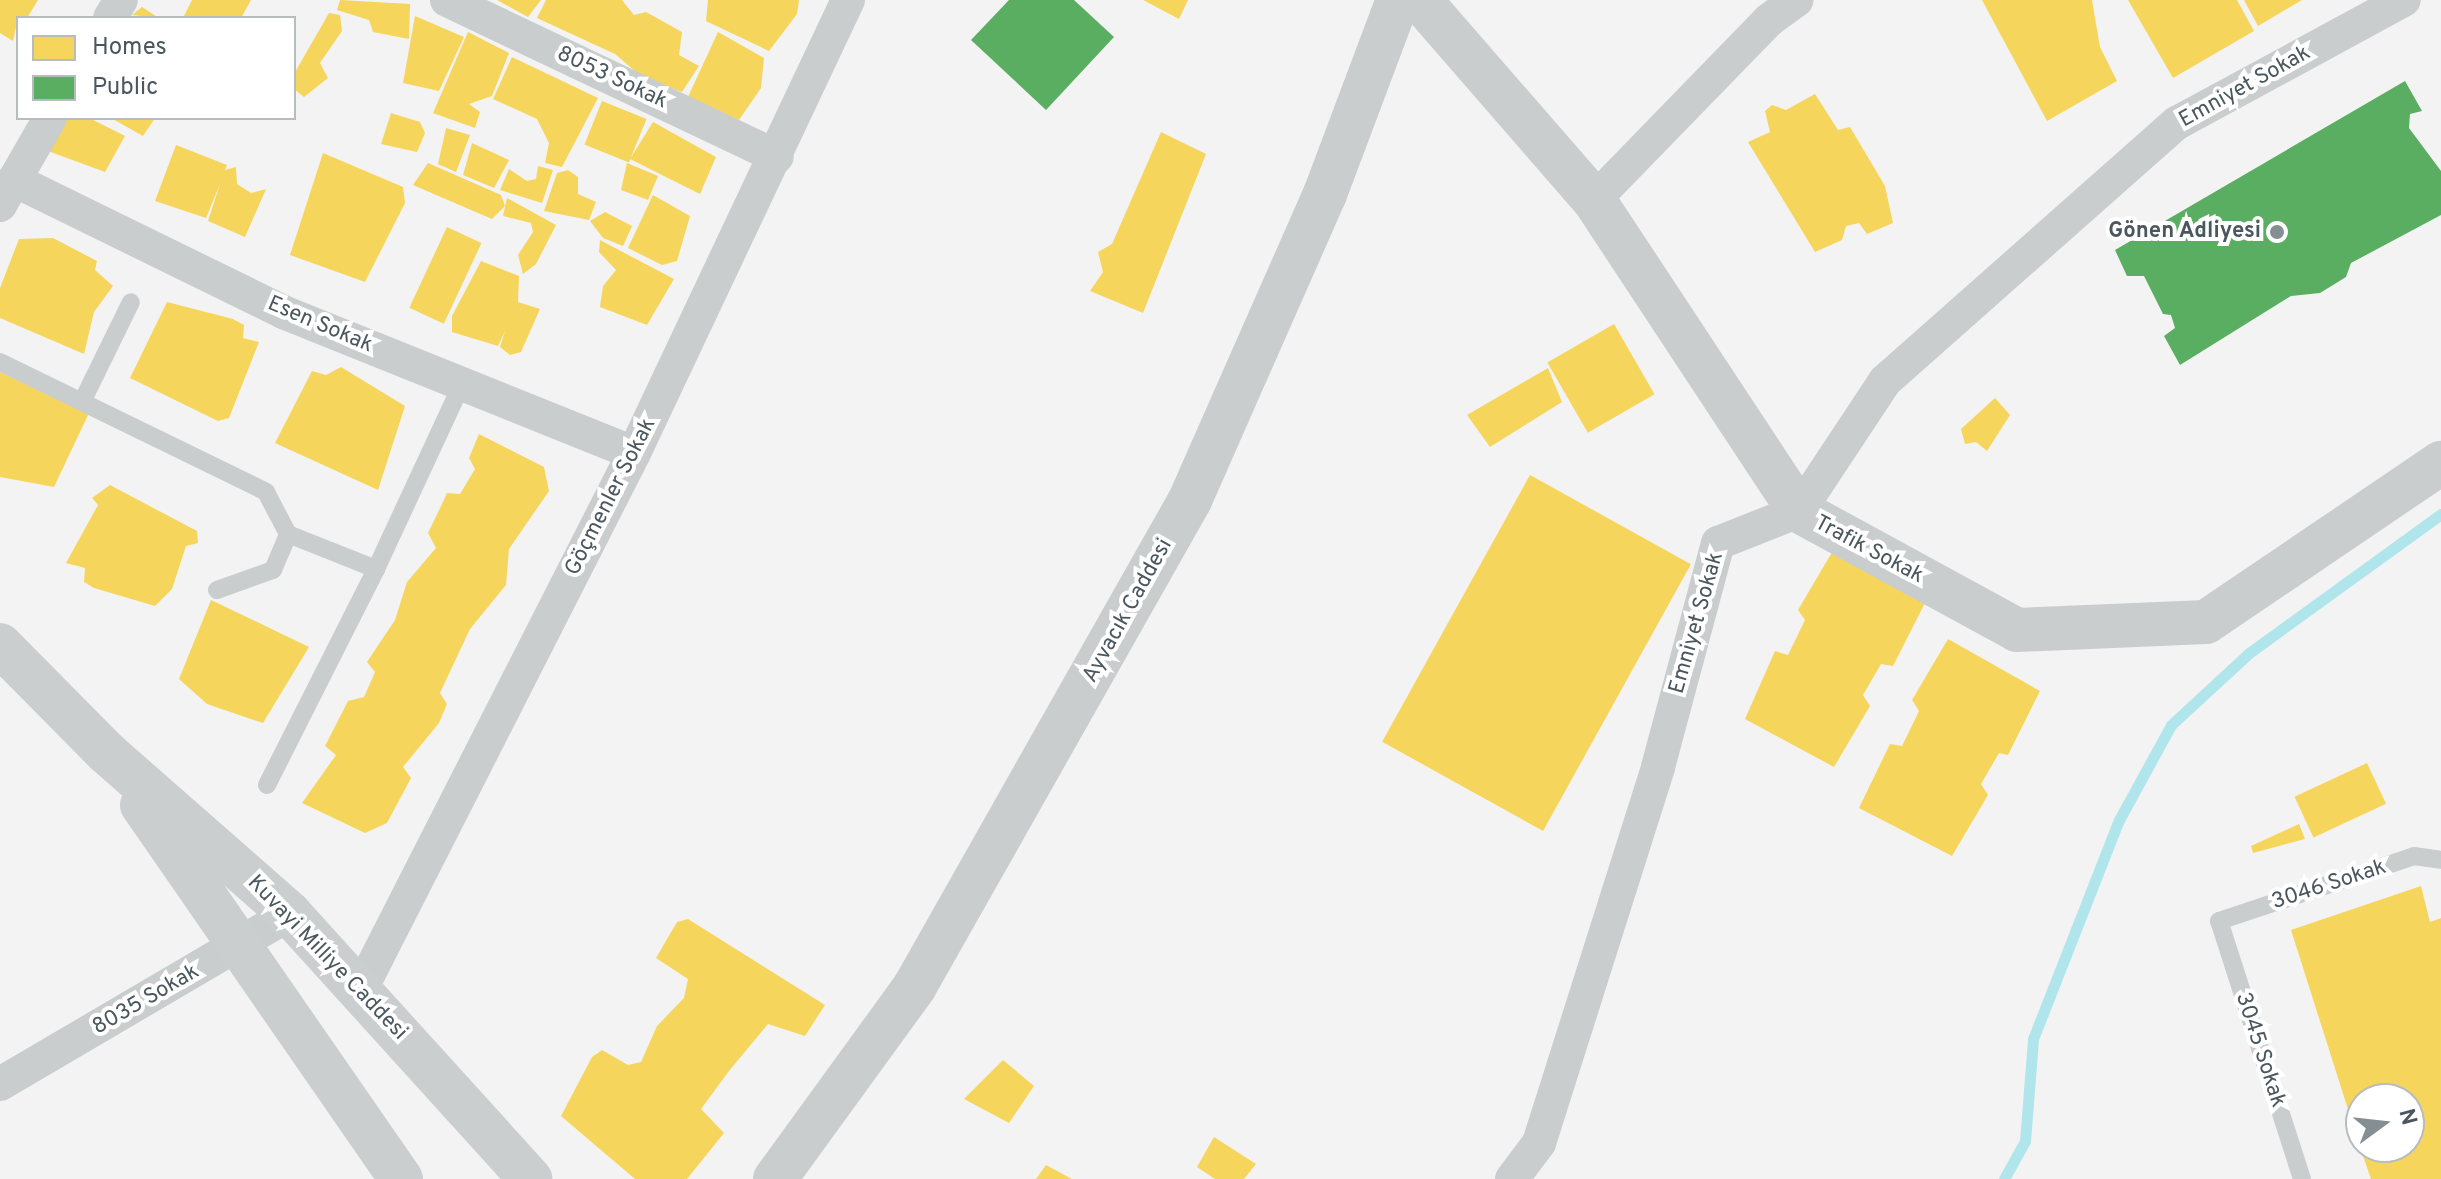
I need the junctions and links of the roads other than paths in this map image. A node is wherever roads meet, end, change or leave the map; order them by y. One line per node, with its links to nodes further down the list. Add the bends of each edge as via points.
1 (447, 0): 8 (street, 8053 Sokak)
2 (848, 0): 8 (street, Göçmenler Sokak)
3 (1398, 0): 32 (street, Ayvacık Caddesi, via 1325,194 1190,500 915,986)
4 (1420, 0): 10 (street, Trafik Sokak)
5 (1797, 0): 10 (street, via 1769,20)
6 (2404, 0): 17 (street, Emniyet Sokak, via 2177,123 1885,381)
7 (49, 120): 9 (street)
8 (777, 157): 15 (street, Göçmenler Sokak)
9 (7, 192): 13 (street, Esen Sokak)
10 (1594, 200): 17 (street, Trafik Sokak)
11 (131, 302): 14 (lane)
12 (0, 362): 14 (lane)
13 (462, 384): 15 (street, Esen Sokak); 19 (lane)
14 (82, 402): 18 (lane, via 266,492)
15 (634, 453): 28 (street, Göçmenler Sokak)
16 (2441, 463): 17 (street, Trafik Sokak, via 2206,622 2017,630)
17 (1799, 511): 33 (street, Emniyet Sokak, via 1718,543 1658,767 1539,1143)
18 (288, 534): 19 (lane); 20 (lane, via 273,570)
19 (376, 569): 23 (lane)
20 (217, 590)
21 (0, 645): 22 (main road, Kuvayi Milliye Caddesi)
22 (107, 753): 25 (main road, Kuvayi Milliye Caddesi); 27 (main road, Kuvayi Milliye Caddesi)
23 (267, 785)
24 (2441, 860): 26 (lane, 3046 Sokak, via 2414,856)
25 (290, 914): 27 (street, 8035 Sokak); 28 (main road, Kuvayi Milliye Caddesi)
26 (2219, 921): 34 (lane, 3045 Sokak)
27 (238, 946): 29 (street, 8035 Sokak); 30 (main road, Kuvayi Milliye Caddesi)
28 (362, 987): 31 (main road, Kuvayi Milliye Caddesi)
29 (0, 1084)
30 (401, 1179)
31 (530, 1179)
32 (775, 1179)
33 (1512, 1179)
34 (2302, 1179)

